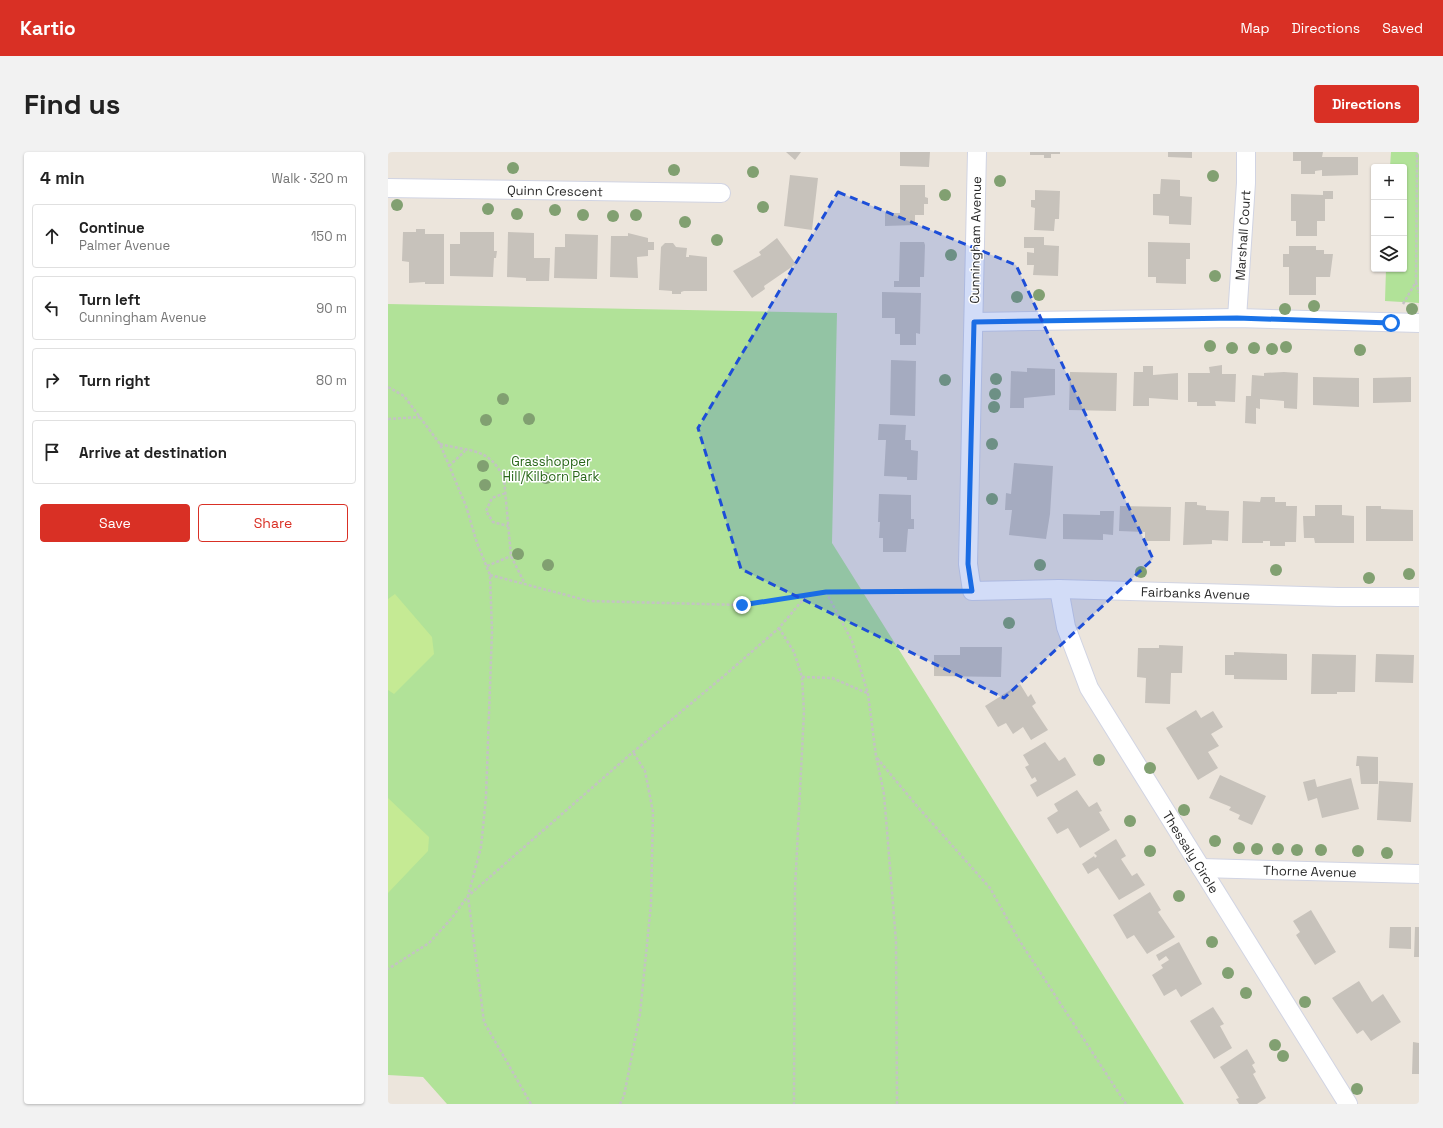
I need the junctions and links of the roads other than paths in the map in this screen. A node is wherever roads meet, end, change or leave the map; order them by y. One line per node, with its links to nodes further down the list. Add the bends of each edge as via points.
1 (977, 152): 6 (street, Cunningham Avenue)
2 (1246, 152): 5 (street, Marshall Court)
3 (388, 188): 4 (street, Quinn Crescent)
4 (721, 193)
5 (1237, 318): 6 (street); 7 (street)
6 (974, 322): 9 (street, Cunningham Avenue, via 968,564)
7 (1419, 323)
8 (1059, 588): 9 (street, Fairbanks Avenue); 10 (street, Fairbanks Avenue, via 1338,597); 11 (street, Thessaly Circle, via 1066,627 1089,688)
9 (972, 591)
10 (1419, 597)
11 (1201, 868): 12 (street, Thorne Avenue); 13 (street, Thessaly Circle)
12 (1419, 874)
13 (1348, 1104)

